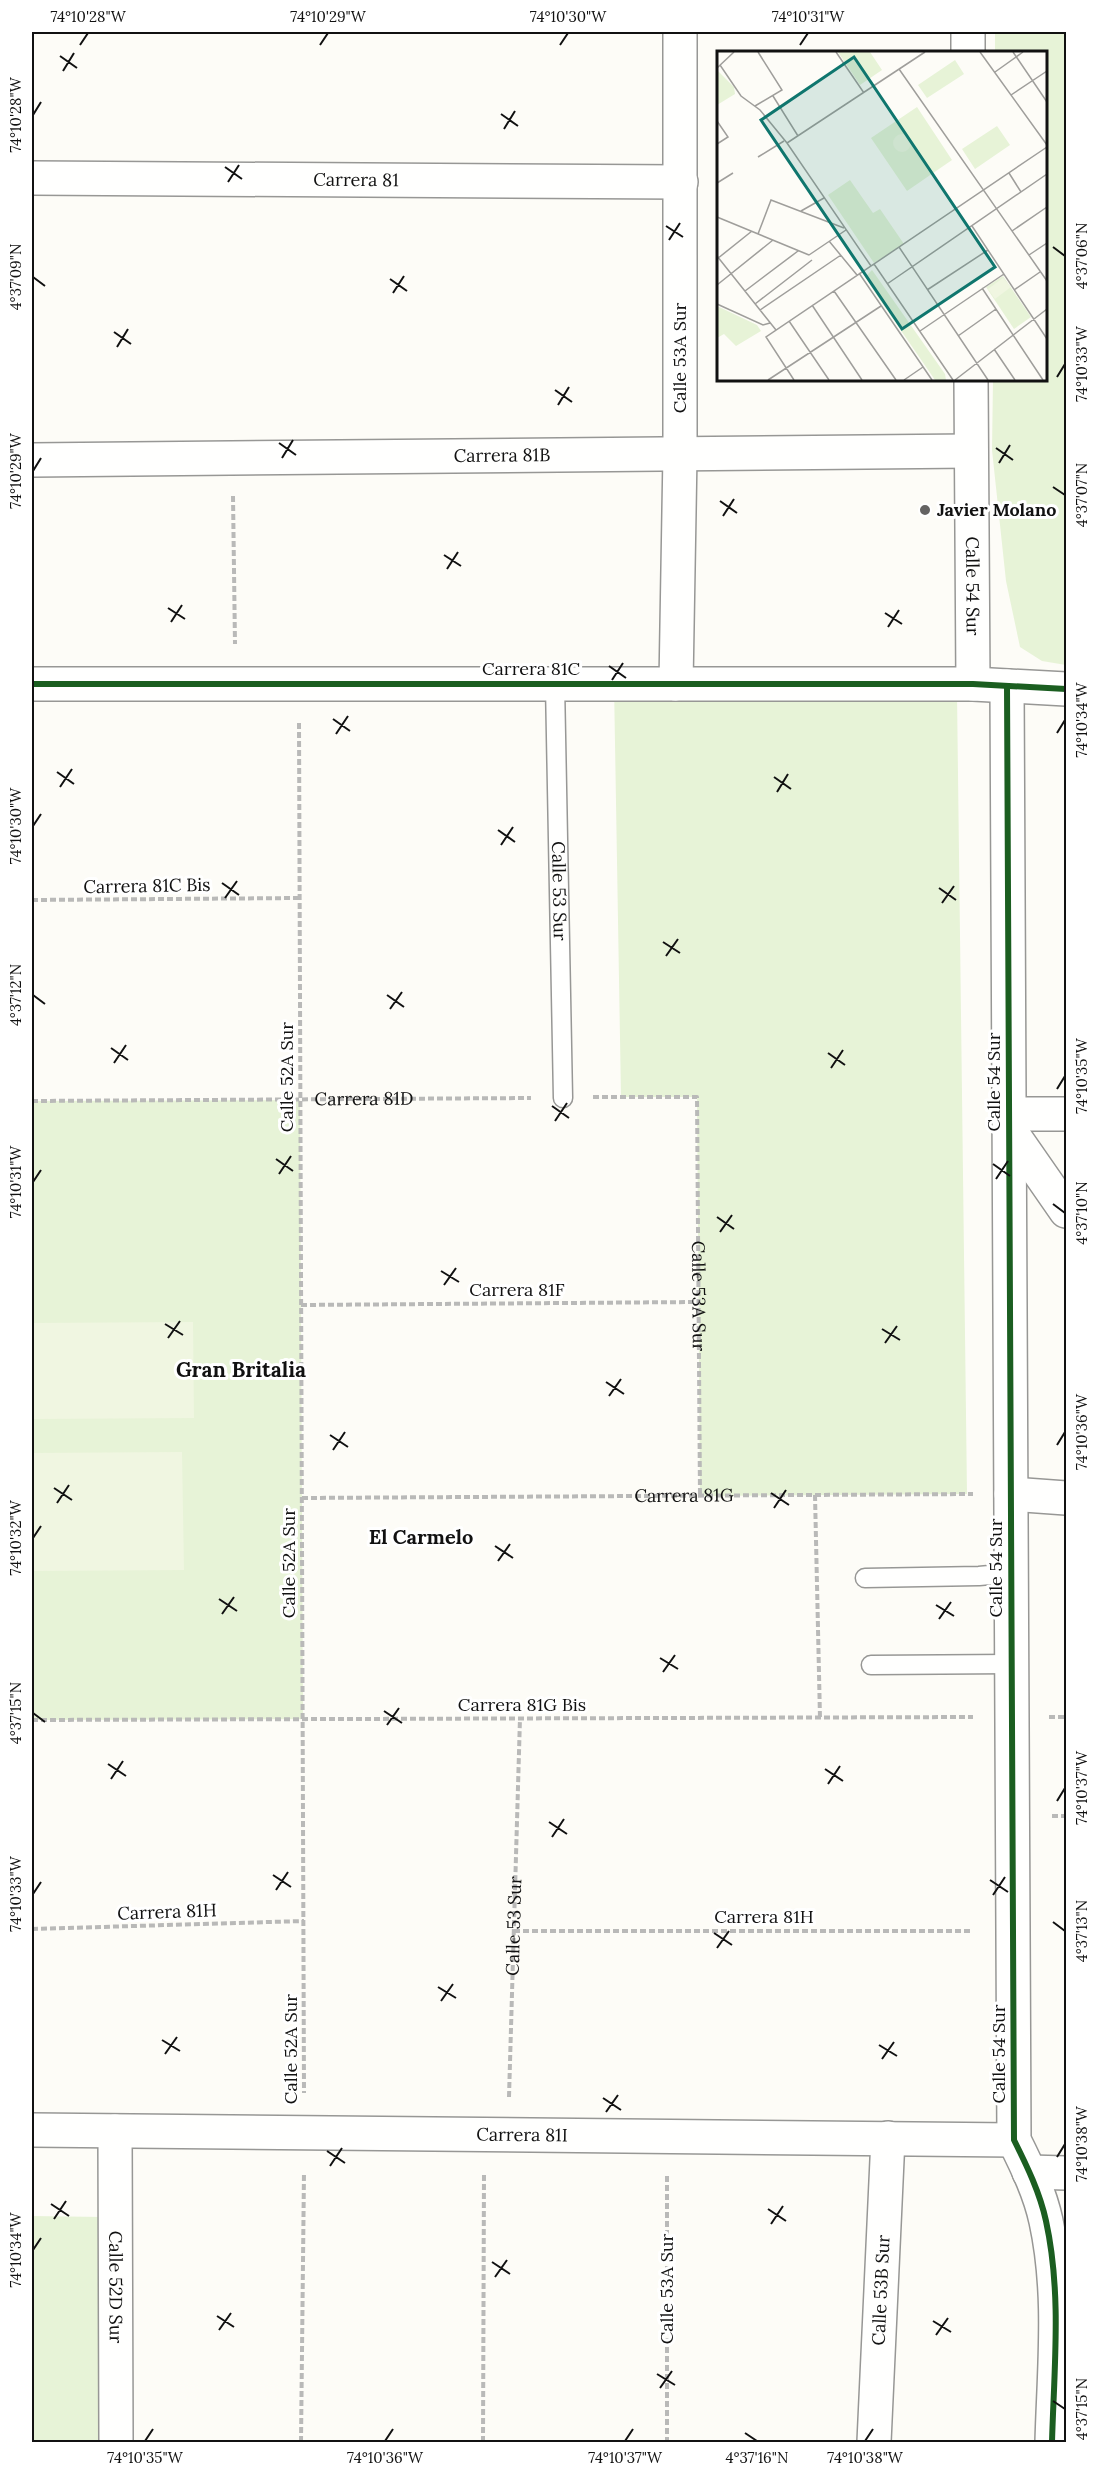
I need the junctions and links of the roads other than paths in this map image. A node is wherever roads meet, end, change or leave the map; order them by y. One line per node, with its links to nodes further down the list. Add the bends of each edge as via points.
1 (680, 32): 5 (street, Calle 53A Sur)
2 (968, 32): 3 (street)
3 (968, 51)
4 (32, 178): 5 (street, Carrera 81)
5 (681, 182): 8 (street, Calle 53A Sur)
6 (971, 381): 7 (street, Calle 54 Sur)
7 (971, 450): 8 (street, Carrera 81B); 13 (street, Calle 54 Sur)
8 (680, 454): 9 (street, Carrera 81B); 12 (street, Calle 53A Sur)
9 (32, 460)
10 (32, 684): 11 (street, Carrera 81C)
11 (555, 684): 12 (street, Carrera 81C); 16 (lane, Calle 53 Sur)
12 (676, 684): 13 (street, Carrera 81C)
13 (973, 684): 14 (street, Carrera 81C)
14 (1007, 686): 15 (street, Carrera 81C); 18 (street, Calle 54 Sur)
15 (1066, 689)
16 (563, 1098)
17 (1066, 1114): 18 (street)
18 (1009, 1122): 19 (street); 20 (street, Calle 54 Sur)
19 (1066, 1211)
20 (1011, 1494): 21 (street); 22 (street, Calle 54 Sur)
21 (1066, 1498)
22 (1011, 1572): 23 (lane); 24 (street, Calle 54 Sur)
23 (865, 1578)
24 (1012, 1664): 25 (lane); 29 (street, Calle 54 Sur)
25 (871, 1665)
26 (32, 2130): 27 (street, Carrera 81I)
27 (115, 2131): 28 (street, Carrera 81I); 32 (street, Calle 52D Sur)
28 (888, 2138): 29 (street, Carrera 81I); 33 (street, Calle 53B Sur)
29 (1014, 2140): 30 (street, Calle 54 Sur)
30 (1029, 2172): 31 (street); 34 (street, Calle 54 Sur, via 1046,2221 1054,2283 1057,2320)
31 (1066, 2173)
32 (116, 2442)
33 (874, 2442)
34 (1052, 2442)

